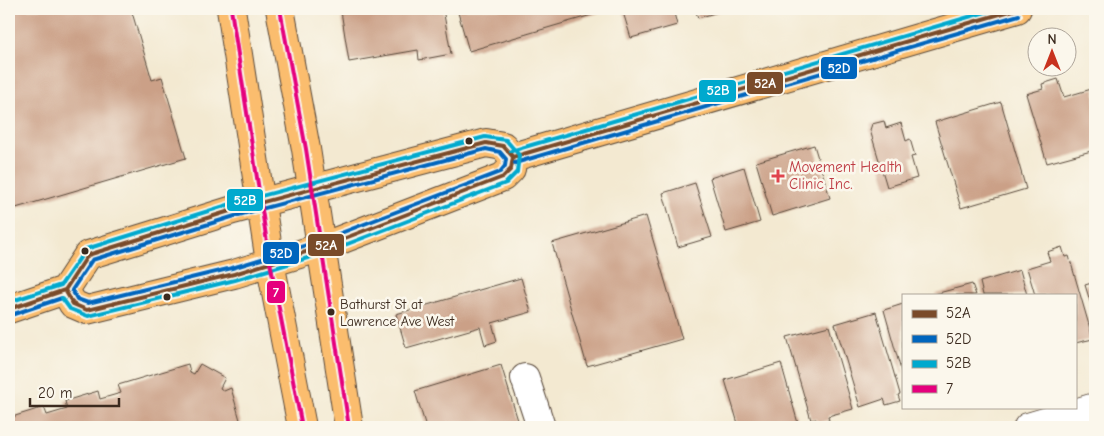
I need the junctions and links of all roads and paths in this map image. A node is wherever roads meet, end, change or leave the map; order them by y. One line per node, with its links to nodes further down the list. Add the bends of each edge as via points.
1 (231, 9): 6 (main road)
2 (280, 9): 5 (main road)
3 (1017, 9): 4 (main road)
4 (513, 156): 5 (main road, via 503,146 486,143); 7 (main road, via 512,169 503,177)
5 (312, 189): 6 (main road); 7 (main road)
6 (261, 203): 8 (main road); 9 (main road, via 88,255)
7 (322, 247): 8 (main road); 14 (main road)
8 (270, 262): 9 (main road, via 234,274 86,310 73,304); 13 (main road)
9 (64, 290): 10 (main road)
10 (9, 309)
11 (525, 378): 15 (street)
12 (1095, 407): 16 (street)
13 (302, 427)
14 (349, 427)
15 (541, 427)
16 (1028, 427)

